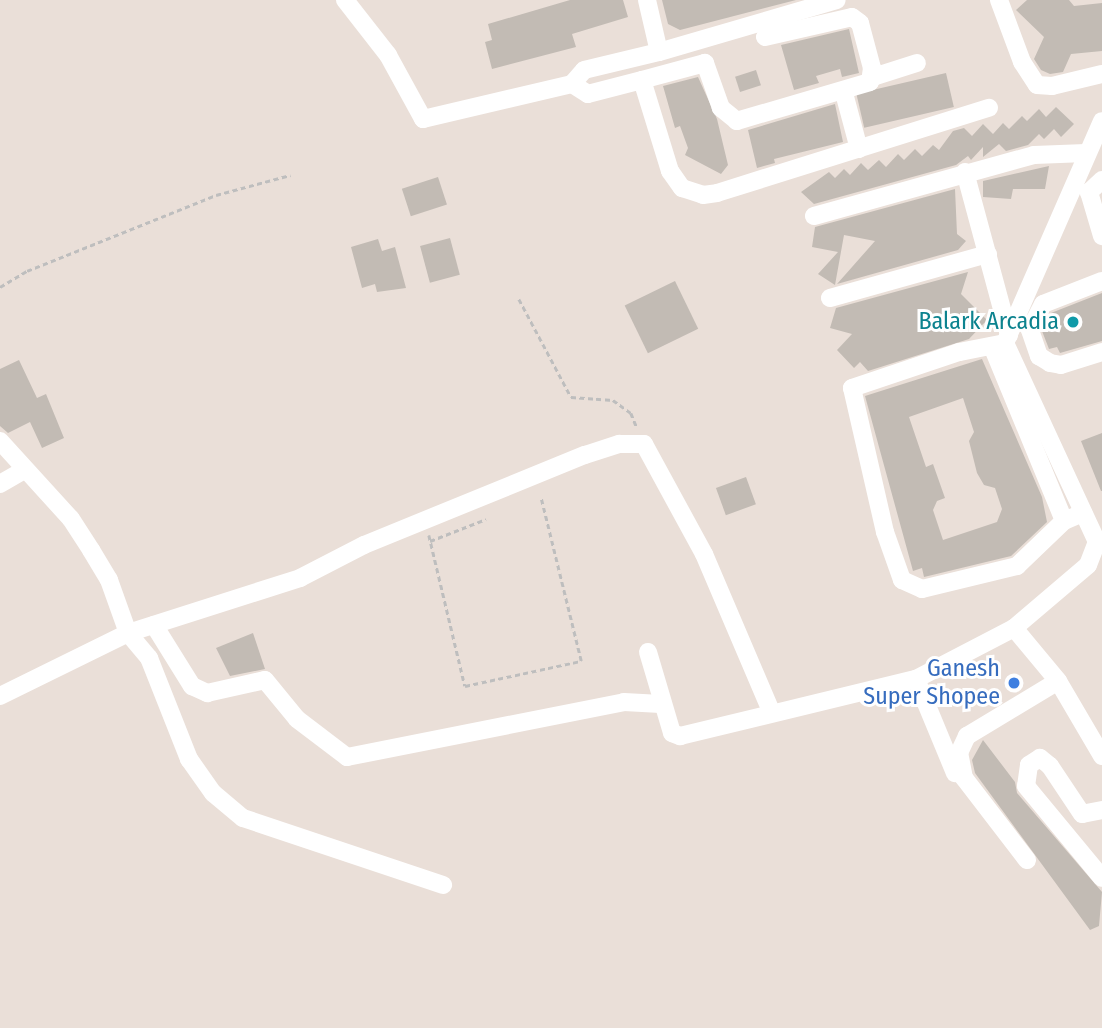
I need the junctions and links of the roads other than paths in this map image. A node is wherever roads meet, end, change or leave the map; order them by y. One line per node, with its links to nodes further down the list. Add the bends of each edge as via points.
1 (345, 0): 11 (street, via 388,55 423,119)
2 (647, 0): 6 (street)
3 (837, 0): 6 (street)
4 (1003, 2): 8 (street, via 1022,62 1037,85)
5 (765, 37): 9 (street, via 852,17 860,23)
6 (659, 52): 11 (street, via 584,70)
7 (917, 64): 9 (street)
8 (1102, 74)
9 (873, 77): 12 (street, via 861,88)
10 (642, 80): 11 (street, via 588,94); 12 (street, via 705,63 721,108 737,121); 15 (street, via 670,171 682,188 692,193 717,193)
11 (572, 84)
12 (844, 93): 15 (street)
13 (989, 108): 15 (street)
14 (1102, 121): 16 (street)
15 (859, 149)
16 (1086, 153): 17 (street, via 1034,155); 24 (street)
17 (965, 172): 19 (street); 21 (street)
18 (1102, 180): 20 (street, via 1089,192)
19 (814, 216)
20 (1102, 236)
21 (988, 254): 23 (street); 24 (street)
22 (1102, 281): 25 (street, via 1043,304 1030,330 1039,356 1050,363 1061,365)
23 (830, 298)
24 (1002, 341): 26 (street); 31 (street, via 852,388 902,580 922,589 1017,566)
25 (1102, 352)
26 (1033, 424): 30 (street); 31 (street)
27 (0, 441): 28 (street)
28 (23, 470): 29 (street); 35 (street, via 71,519 91,550 109,580)
29 (0, 484)
30 (1083, 513): 31 (street); 32 (street)
31 (1064, 522)
32 (1099, 541): 34 (street, via 1088,565)
33 (154, 625): 35 (street); 40 (street, via 192,686 207,693 265,680 297,719 347,757 624,702); 41 (street, via 300,578 364,545 597,451 619,444 644,444 704,554)
34 (1014, 628): 37 (street); 38 (street)
35 (128, 633): 39 (street); 47 (street, via 149,658 189,759 213,793 243,818)
36 (649, 652): 40 (street)
37 (916, 679): 41 (street); 43 (street)
38 (1058, 681): 42 (street); 45 (street, via 967,736 959,753 964,778)
39 (0, 696)
40 (661, 704): 41 (street, via 672,733 680,737)
41 (771, 711)
42 (1102, 756)
43 (963, 792)
44 (1102, 810): 46 (street, via 1082,814 1050,766 1041,758 1029,765 1026,786)
45 (1027, 860)
46 (1102, 878)
47 (443, 885)

